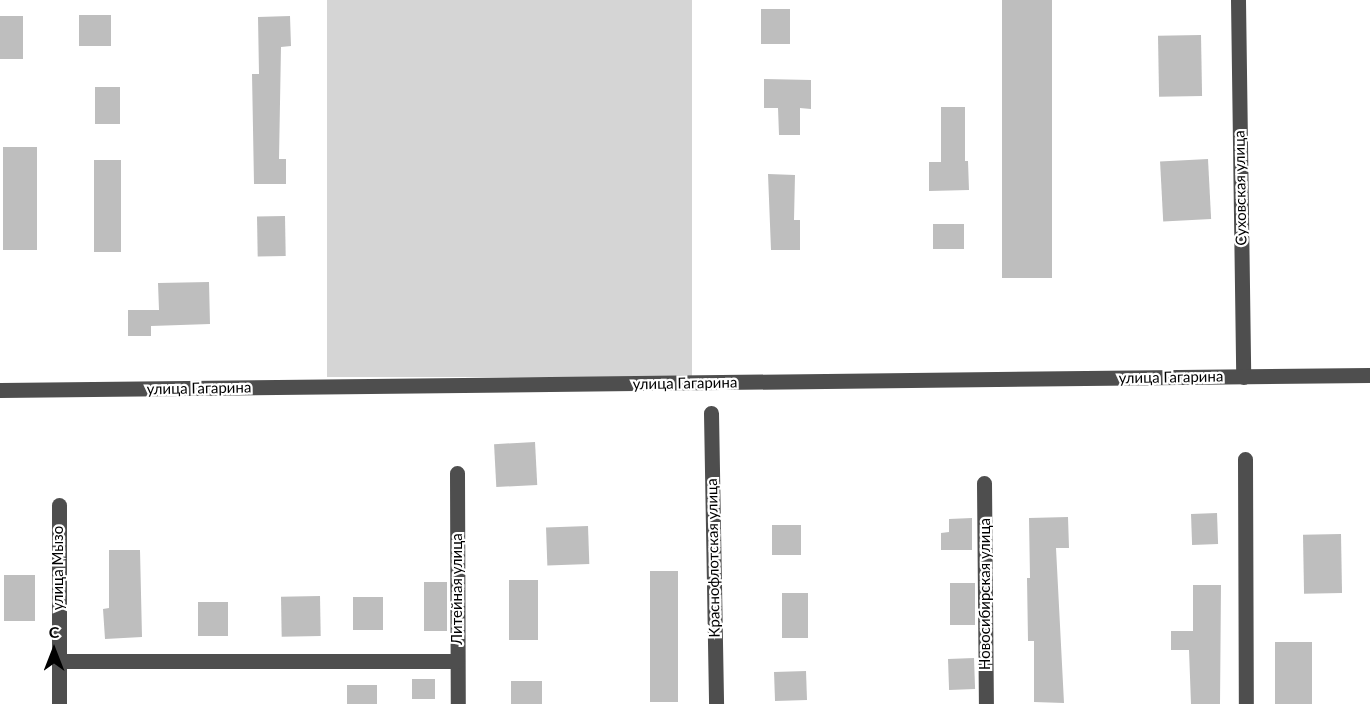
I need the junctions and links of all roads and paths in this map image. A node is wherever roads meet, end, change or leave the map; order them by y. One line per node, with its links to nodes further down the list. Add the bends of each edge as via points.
1 (1238, 0): 3 (street, Суховская улица)
2 (1370, 375): 3 (street, улица Гагарина)
3 (1243, 376): 4 (street, улица Гагарина)
4 (0, 390)
5 (711, 413): 14 (street, Краснофлотская улица)
6 (1245, 459): 16 (street)
7 (457, 473): 11 (street, Литейная улица)
8 (984, 483): 15 (street, Новосибирская улица)
9 (59, 505): 10 (street, улица Мызо)
10 (58, 661): 11 (street); 12 (street, улица Мызо)
11 (457, 661): 13 (street, Литейная улица)
12 (58, 704)
13 (458, 704)
14 (716, 704)
15 (986, 704)
16 (1246, 704)

